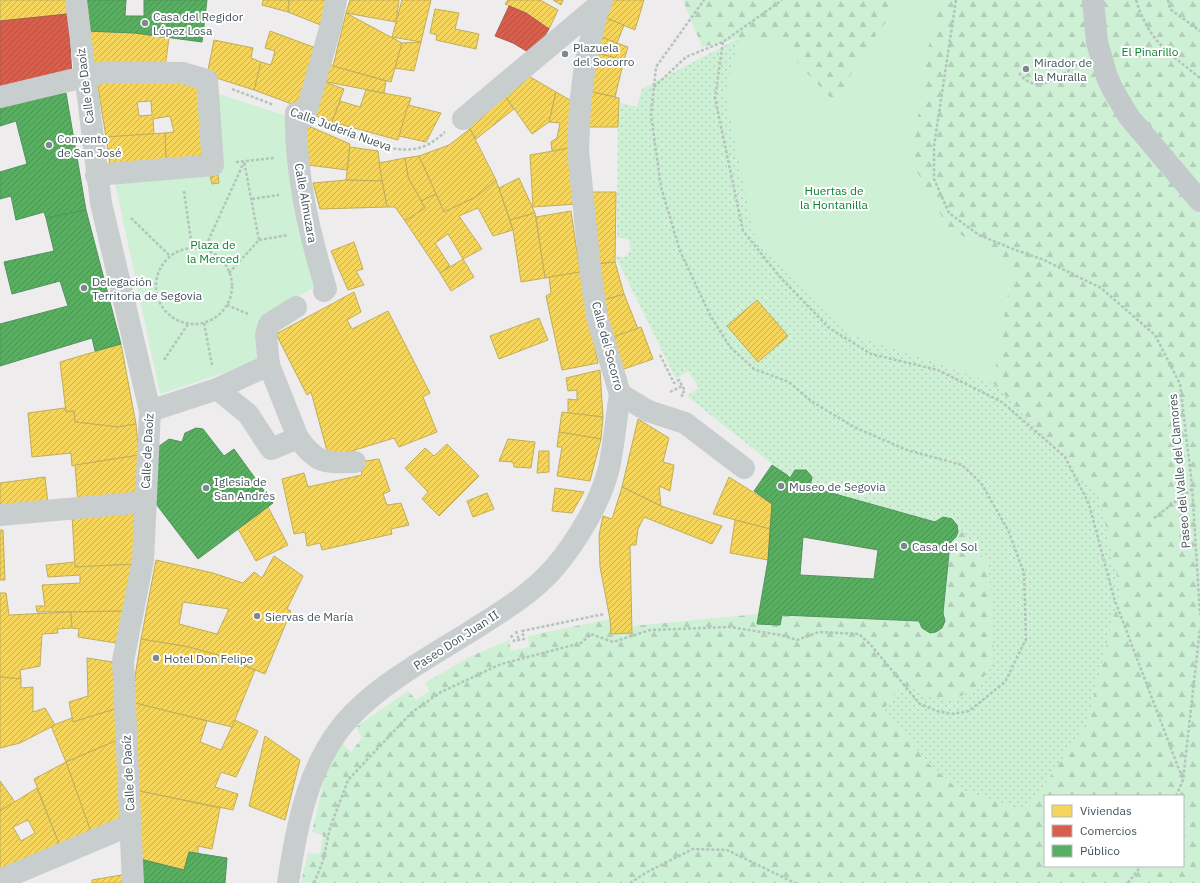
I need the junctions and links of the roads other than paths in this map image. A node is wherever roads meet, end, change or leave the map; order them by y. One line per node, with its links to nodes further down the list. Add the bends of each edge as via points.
1 (76, 0): 5 (street, Calle de Daoíz)
2 (336, 0): 10 (street, Calle Almuzara, via 331,25 300,115 296,138 304,201 313,246 326,289)
3 (1093, 0): 9 (main road, via 1097,42 1113,90 1129,117)
4 (601, 2): 7 (street); 14 (street, Calle del Socorro, via 585,65 578,150 597,318)
5 (84, 76): 6 (street); 8 (street, Calle de Daoíz); 8 (street, via 105,72 183,73 207,80 213,165)
6 (0, 97)
7 (463, 119)
8 (96, 175): 15 (street, Calle de Daoíz)
9 (1200, 201)
10 (324, 291)
11 (296, 307): 12 (street, via 269,324 266,335)
12 (270, 365): 13 (street); 16 (street)
13 (217, 389): 15 (street); 16 (street, via 248,414 271,449)
14 (620, 394): 18 (street, Calle del Socorro, via 648,411 685,423); 24 (street, Paseo Don Juan II, via 608,469 593,508 568,550 555,567 524,597 402,676 373,697 339,729 312,779 294,838)
15 (150, 411): 19 (street, Calle de Daoíz)
16 (298, 438): 17 (street, via 309,453 318,459 330,462)
17 (355, 462)
18 (744, 468)
19 (144, 502): 20 (street); 21 (street, Calle de Daoíz, via 143,560 123,661)
20 (0, 514)
21 (130, 825): 22 (street); 23 (street, Calle de Daoíz)
22 (0, 880)
23 (133, 883)
24 (288, 883)

